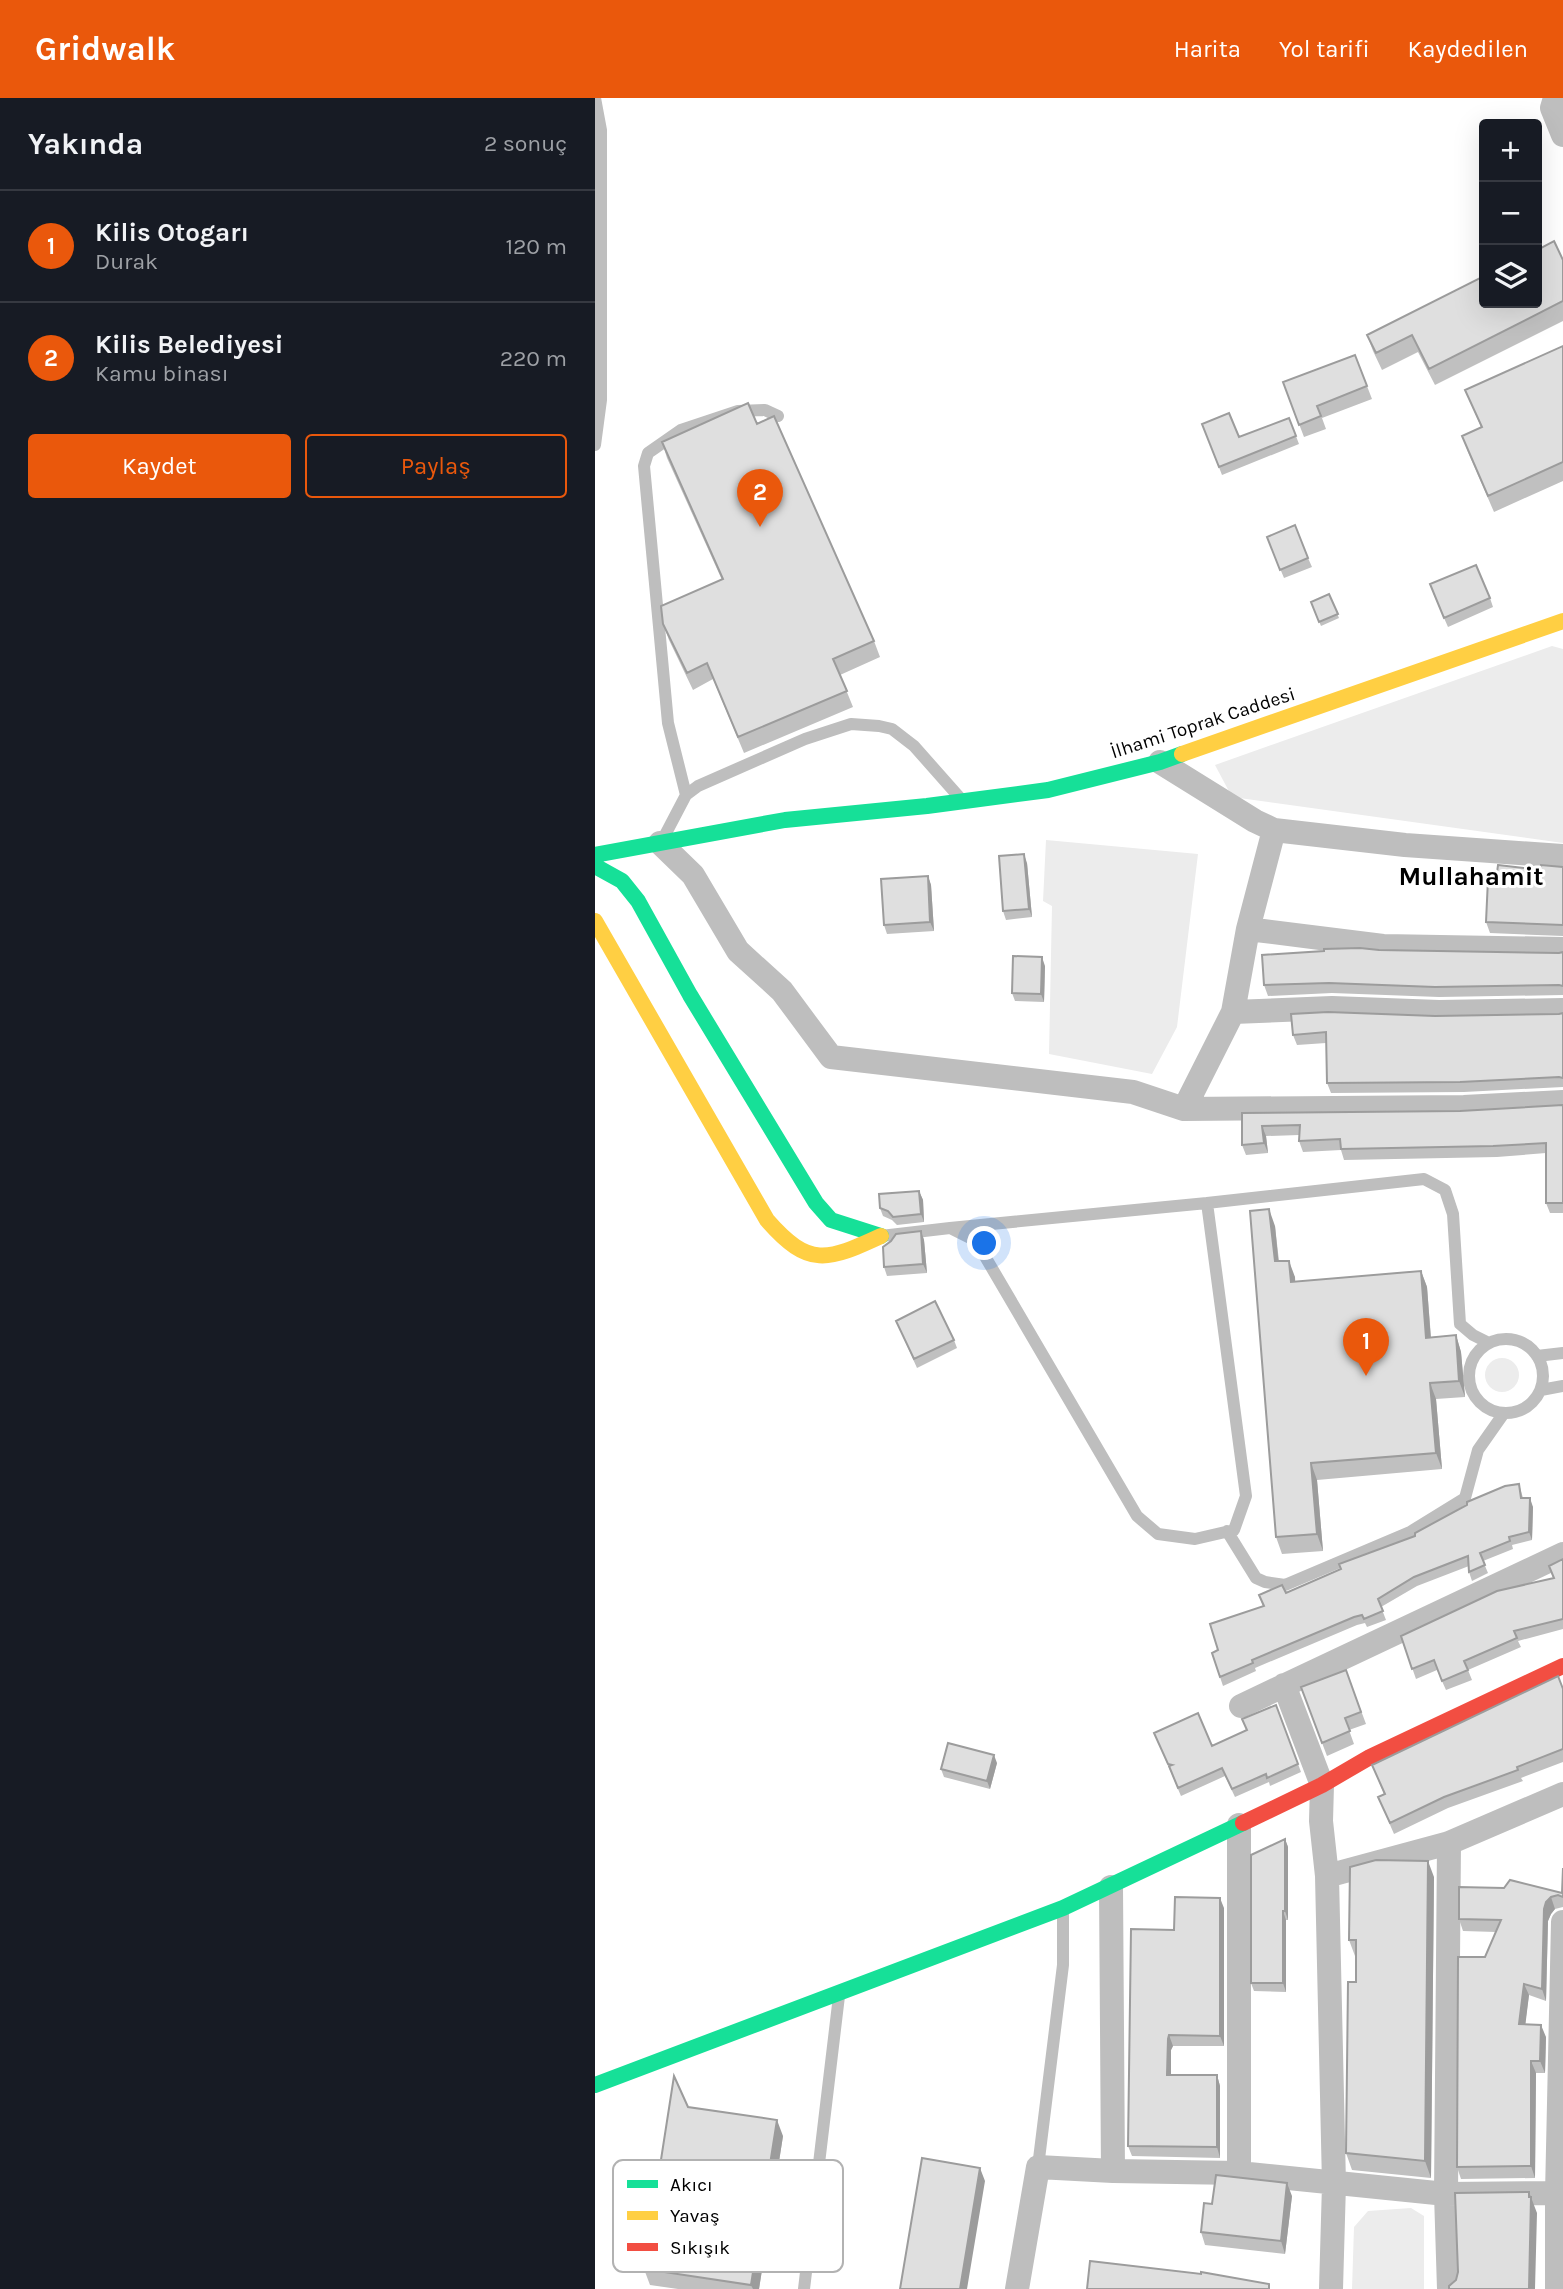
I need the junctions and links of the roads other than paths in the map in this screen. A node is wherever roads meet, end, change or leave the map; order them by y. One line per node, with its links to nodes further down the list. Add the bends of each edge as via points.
1 (595, 98): 5 (lane, via 601,130 601,400)
2 (1555, 98): 3 (street, via 1552,108)
3 (1563, 135)
4 (778, 416): 8 (lane, via 765,410 738,411 681,430 648,453 644,466 668,723)
5 (595, 445)
6 (1563, 621): 7 (street, İlhami Toprak Caddesi)
7 (1160, 762): 9 (street, İlhami Toprak Caddesi, via 1048,790); 10 (street)
8 (686, 795): 9 (lane, via 805,739 851,724 892,729 914,746); 11 (lane)
9 (963, 801): 11 (street, İlhami Toprak Caddesi, via 785,820)
10 (1274, 830): 13 (street); 16 (street)
11 (660, 843): 12 (street, İlhami Toprak Caddesi); 21 (street, via 694,875 738,951 782,991 831,1057 1133,1092)
12 (595, 855)
13 (1563, 856)
14 (595, 866): 24 (street, via 622,881 638,901 816,1203 831,1220)
15 (595, 921): 24 (street, via 767,1220 790,1245 811,1255 843,1254)
16 (1248, 929): 17 (street, via 1383,946); 19 (street)
17 (1563, 949)
18 (1563, 1010): 19 (street)
19 (1233, 1012): 21 (street)
20 (1563, 1102): 21 (street)
21 (1185, 1109)
22 (1207, 1203): 23 (lane); 25 (lane, via 1424,1179 1445,1190 1453,1214 1460,1324); 31 (lane, via 1246,1496 1234,1530)
23 (950, 1227): 24 (lane); 31 (lane, via 976,1241 1137,1516 1158,1534 1195,1539)
24 (881, 1236)
25 (1489, 1343): 27 (lane, via 1510,1339); 30 (lane, via 1473,1360 1470,1384 1482,1404)
26 (1563, 1353): 27 (lane)
27 (1537, 1356): 29 (lane, via 1542,1366)
28 (1563, 1386): 29 (lane)
29 (1541, 1390): 30 (lane, via 1526,1408)
30 (1504, 1413): 31 (lane, via 1478,1450 1465,1498 1410,1532 1285,1585 1256,1578)
31 (1227, 1531)
32 (1563, 1554): 34 (street)
33 (1563, 1666): 36 (street, via 1370,1757)
34 (1284, 1685): 35 (street); 36 (street)
35 (1241, 1706)
36 (1322, 1786): 38 (street); 40 (street)
37 (1563, 1794): 39 (street)
38 (1239, 1825): 41 (street); 49 (street)
39 (1449, 1843): 40 (street); 52 (street)
40 (1327, 1876): 50 (street)
41 (1111, 1887): 42 (street); 48 (street)
42 (1063, 1908): 44 (street); 47 (lane, via 1063,1965)
43 (1563, 1922): 51 (street)
44 (840, 1992): 45 (street); 46 (lane)
45 (595, 2085)
46 (820, 2160)
47 (1038, 2167): 48 (street); 53 (street)
48 (1113, 2171): 49 (street)
49 (1239, 2173): 50 (street)
50 (1334, 2184): 52 (street); 54 (street)
51 (1560, 2193): 52 (street); 56 (street)
52 (1446, 2194): 55 (street)
53 (1017, 2289)
54 (1331, 2289)
55 (1449, 2289)
56 (1557, 2289)

